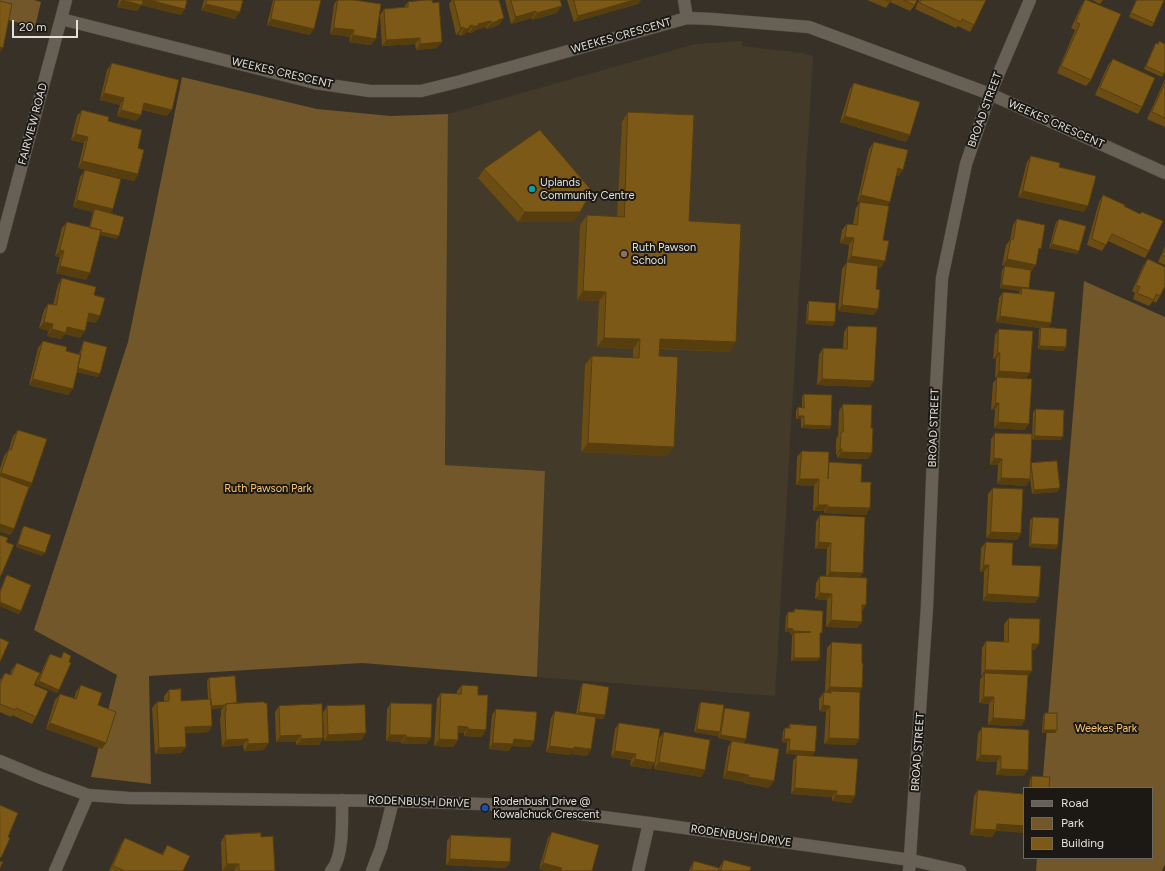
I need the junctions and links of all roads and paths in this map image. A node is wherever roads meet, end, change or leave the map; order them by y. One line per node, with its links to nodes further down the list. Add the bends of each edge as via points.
1 (66, 0): 5 (street, FAIRVIEW ROAD)
2 (684, 0): 4 (street)
3 (1030, 0): 6 (street, BROAD STREET)
4 (687, 18): 5 (street, WEEKES CRESCENT, via 421,91 370,90 314,83); 6 (street, WEEKES CRESCENT, via 809,27)
5 (61, 19): 8 (street, FAIRVIEW ROAD)
6 (990, 94): 7 (street, WEEKES CRESCENT); 14 (street, BROAD STREET, via 966,164 942,278 927,607)
7 (1165, 173)
8 (0, 247)
9 (0, 761): 10 (street, RODENBUSH DRIVE)
10 (88, 795): 11 (street, RODENBUSH DRIVE, via 129,798); 15 (street)
11 (342, 800): 12 (street, RODENBUSH DRIVE); 16 (street, via 340,850)
12 (393, 801): 13 (street, RODENBUSH DRIVE, via 510,805); 17 (street, via 381,848)
13 (649, 823): 14 (street, RODENBUSH DRIVE); 18 (street)
14 (910, 865): 19 (street, RODENBUSH DRIVE)
15 (55, 871)
16 (331, 871)
17 (372, 871)
18 (638, 871)
19 (960, 871)

